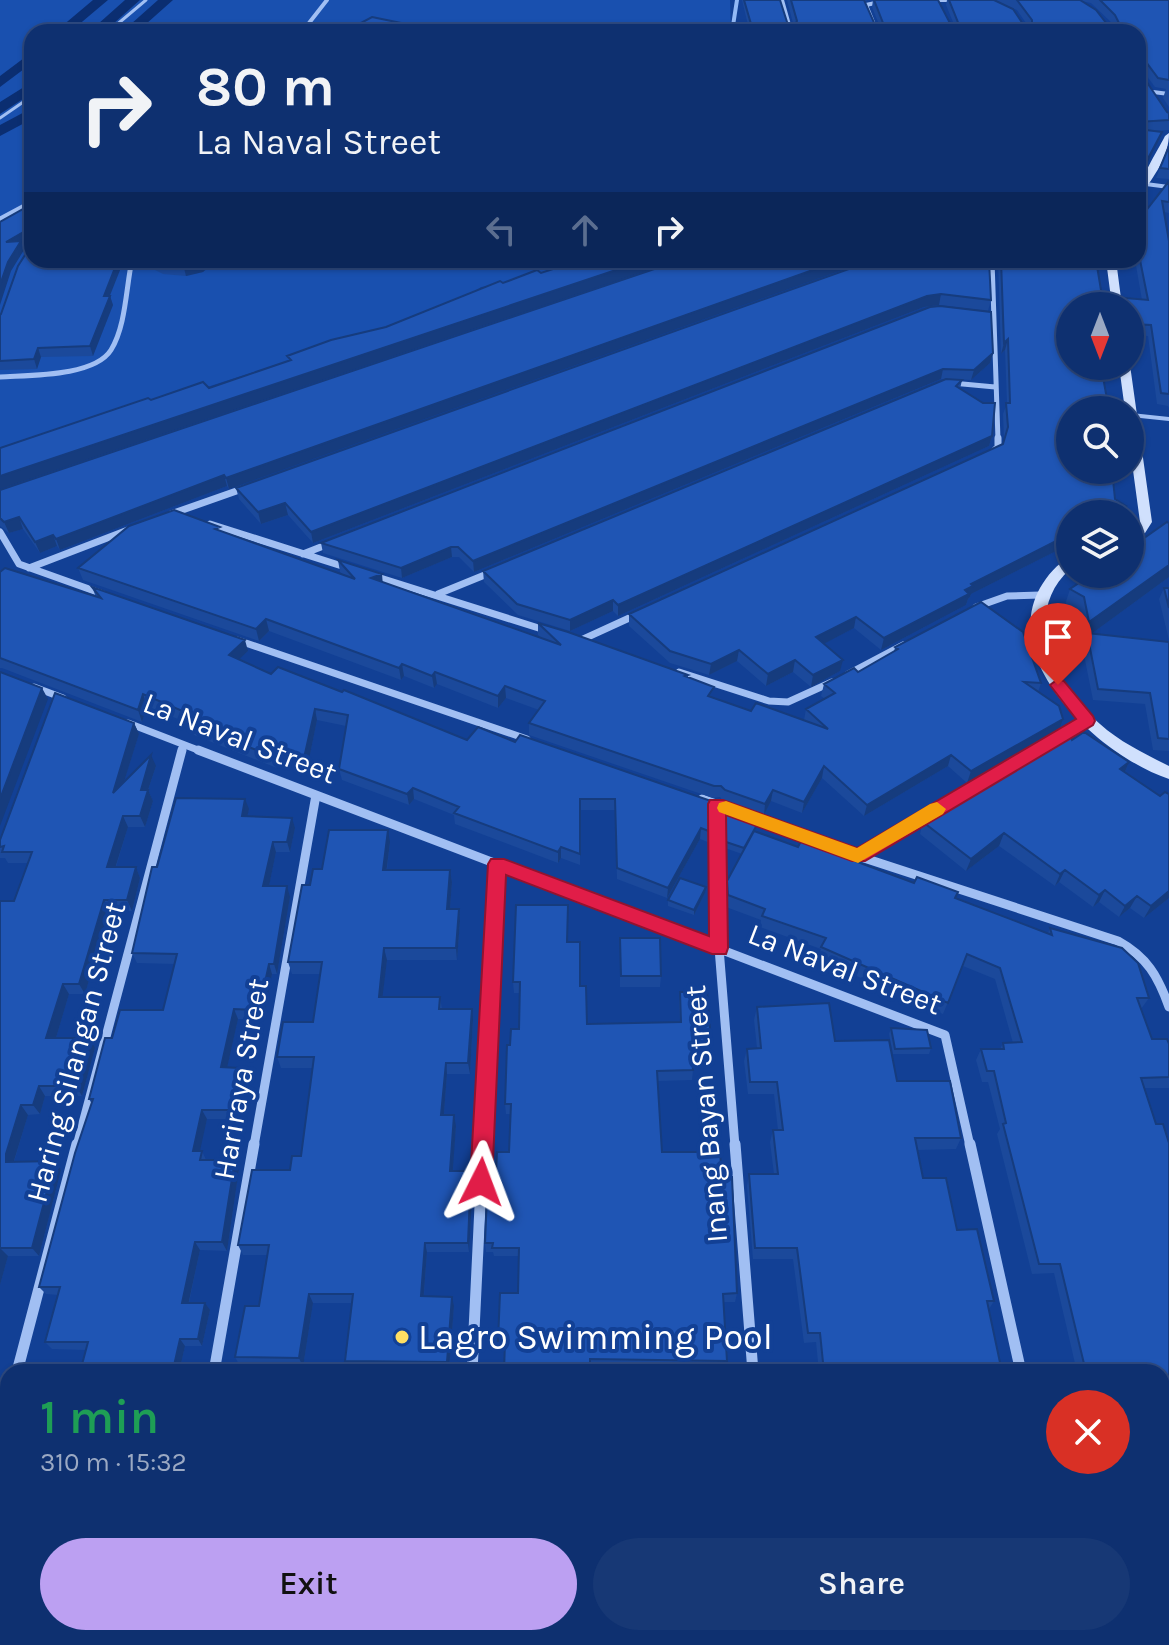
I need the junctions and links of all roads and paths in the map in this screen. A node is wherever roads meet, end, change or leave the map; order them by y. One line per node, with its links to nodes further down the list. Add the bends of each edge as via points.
1 (146, 0): 9 (lane)
2 (327, 0): 10 (street)
3 (782, 0): 11 (street)
4 (923, 0): 5 (street)
5 (938, 0): 6 (street); 8 (street)
6 (948, 0)
7 (894, 1): 12 (street, via 866,5)
8 (943, 11)
9 (118, 24)
10 (308, 24)
11 (789, 24)
12 (874, 24)
13 (1146, 82): 14 (street)
14 (1153, 92): 15 (street); 17 (street)
15 (1169, 94)
16 (24, 102): 18 (lane)
17 (1161, 105)
18 (0, 118)
19 (1153, 137): 20 (street)
20 (1168, 137): 21 (street)
21 (1146, 176)
22 (1146, 184): 23 (street)
23 (1169, 187)
24 (24, 206): 25 (street)
25 (0, 219)
26 (130, 268): 32 (street, via 113,344 104,359 71,370)
27 (992, 268): 31 (street)
28 (1112, 268): 29 (street)
29 (1115, 292)
30 (979, 315): 31 (street)
31 (993, 317): 34 (street)
32 (0, 377)
33 (943, 384): 34 (street)
34 (995, 387): 37 (street, via 998,447)
35 (1144, 416): 36 (lane)
36 (1169, 419)
37 (990, 454)
38 (249, 486): 39 (street)
39 (175, 513): 40 (street); 41 (street)
40 (189, 517)
41 (160, 518)
42 (203, 522): 46 (street)
43 (131, 529): 47 (street)
44 (0, 532): 47 (street, via 19,564)
45 (346, 537): 46 (street)
46 (302, 554): 50 (street)
47 (28, 568): 52 (street)
48 (496, 570): 50 (street)
49 (1056, 573): 51 (street)
50 (437, 595): 57 (street)
51 (1040, 595): 54 (street, via 1017,592); 65 (street, via 1044,655 1058,685)
52 (117, 599)
53 (650, 608): 57 (street)
54 (968, 611)
55 (222, 635): 66 (street)
56 (914, 640): 59 (street, via 788,702 769,701)
57 (579, 641): 58 (street)
58 (593, 645)
59 (667, 668)
60 (28, 685): 61 (street)
61 (56, 695): 62 (street); 63 (street)
62 (70, 701)
63 (51, 709)
64 (112, 717): 67 (street, La Naval Street)
65 (1087, 721): 68 (street, via 1124,750); 72 (street)
66 (537, 743)
67 (183, 745): 70 (street, La Naval Street); 76 (street, Haring Silangan Street)
68 (1169, 773)
69 (687, 794): 71 (street)
70 (316, 795): 73 (street, La Naval Street); 77 (street, Hariraya Street)
71 (717, 804): 72 (street); 74 (street, Inang Bayan Street)
72 (858, 856): 75 (street, via 1118,941 1156,970)
73 (497, 864): 74 (street, La Naval Street); 78 (street)
74 (719, 948): 79 (street, Inang Bayan Street); 80 (street, La Naval Street, via 945,1035)
75 (1169, 1007)
76 (19, 1364)
77 (215, 1364)
78 (472, 1364)
79 (752, 1364)
80 (1019, 1364)

